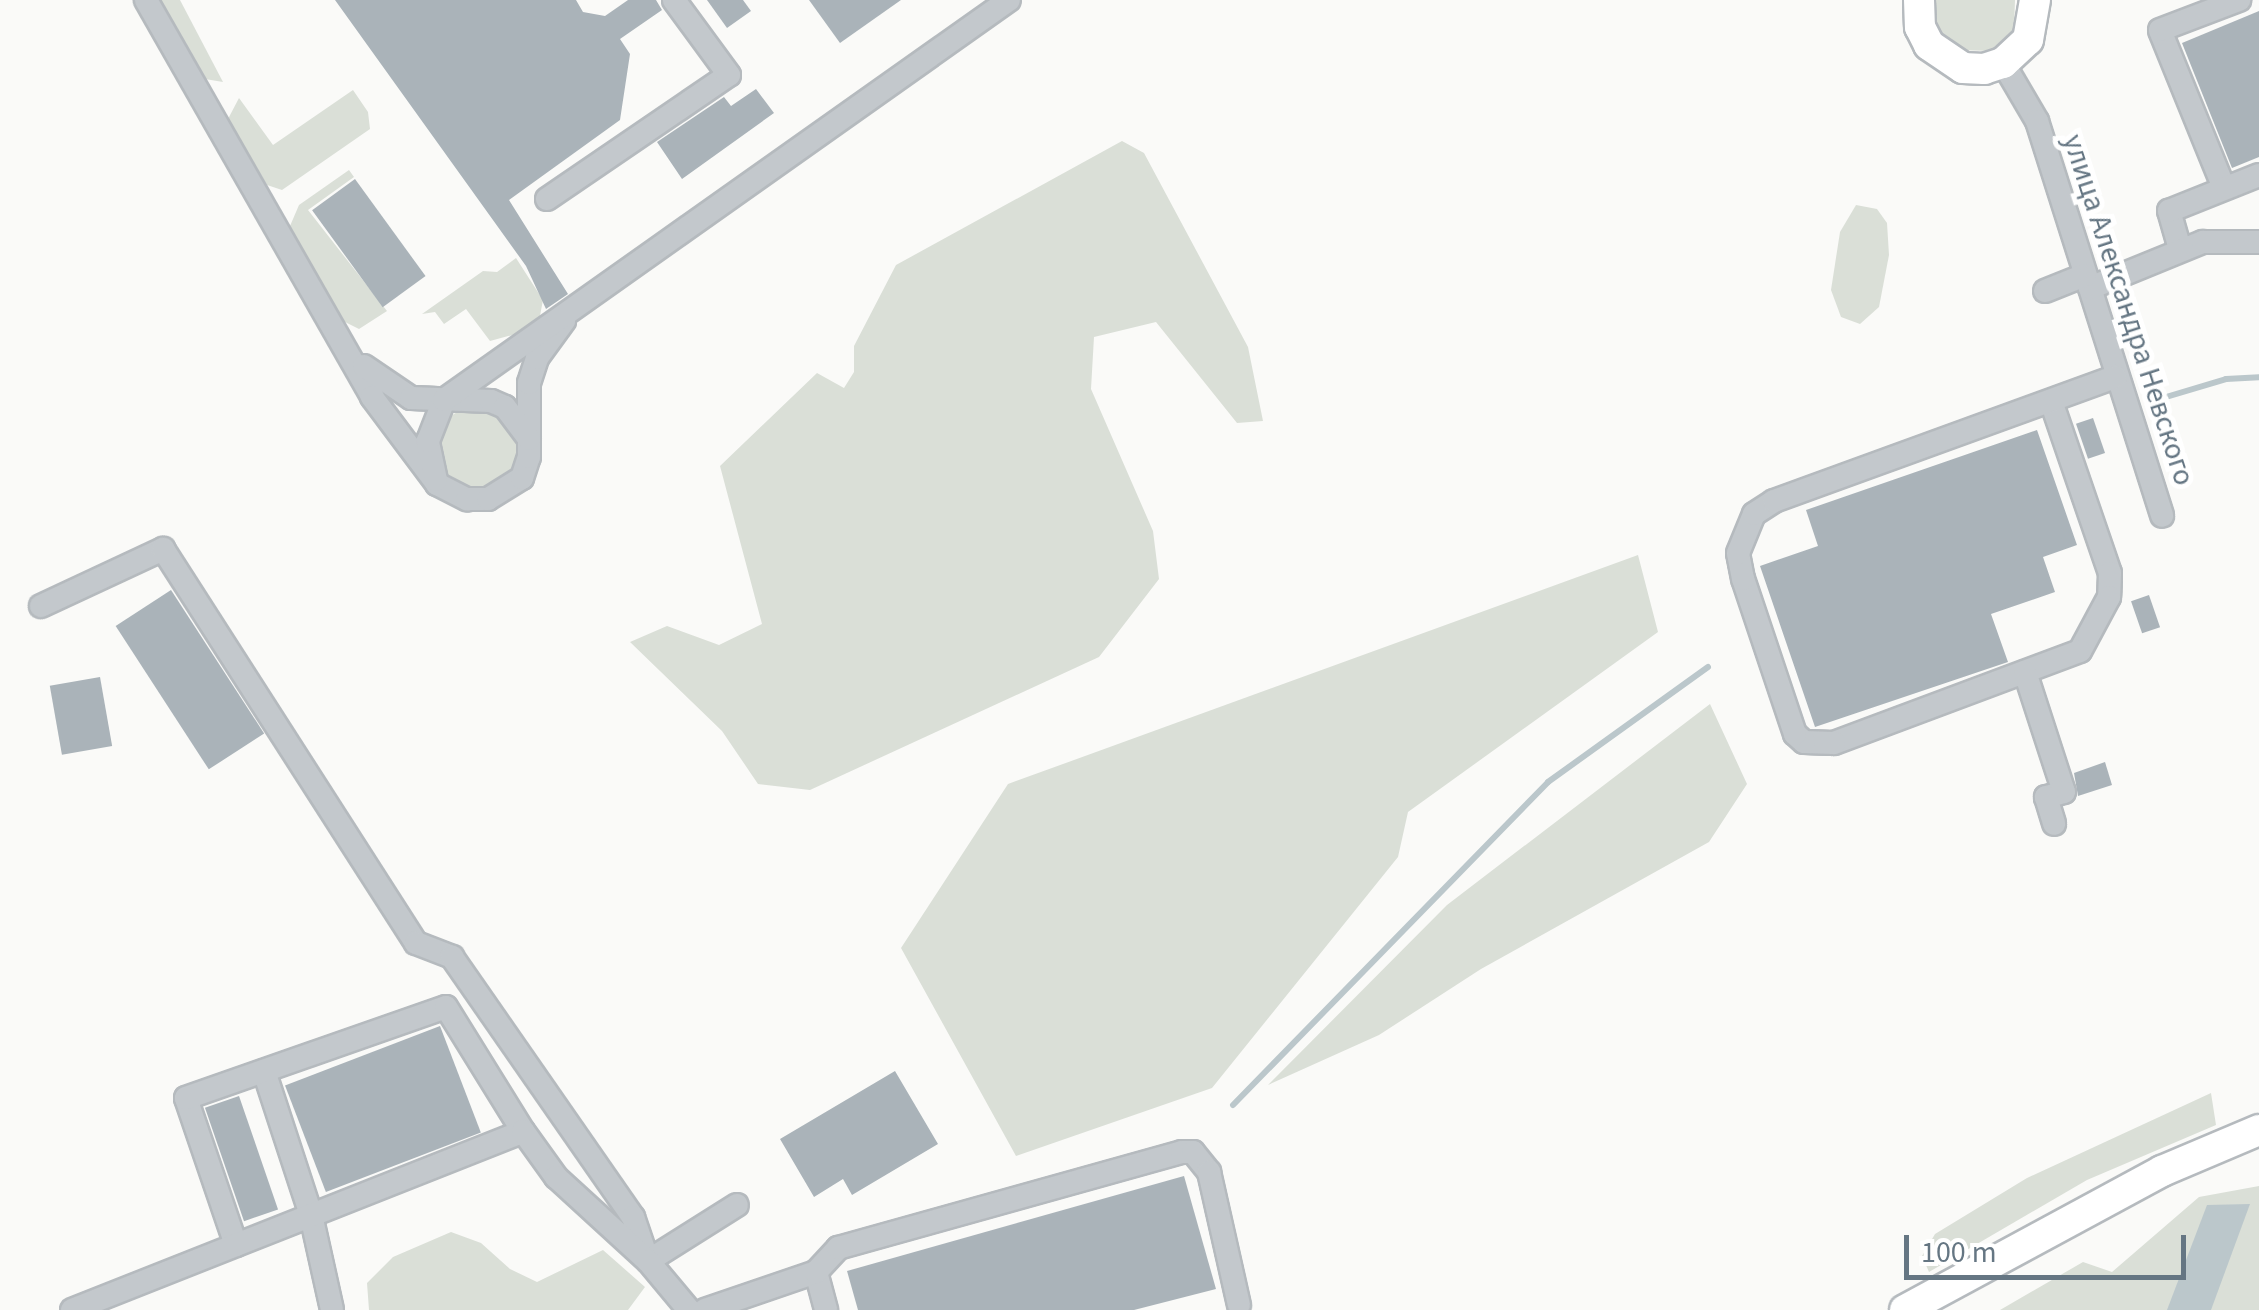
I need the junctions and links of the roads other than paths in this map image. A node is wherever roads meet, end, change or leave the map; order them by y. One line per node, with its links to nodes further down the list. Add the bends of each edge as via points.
1 (146, 0): 16 (street)
2 (674, 0): 10 (street, via 729,75)
3 (1009, 0): 15 (street)
4 (1919, 0): 7 (main road, via 1920,27 1944,60 1963,68)
5 (2034, 0): 7 (main road, via 2028,40)
6 (2240, 0): 9 (street, via 2160,30)
7 (2004, 64): 13 (street, улица Александра Невского, via 2036,121)
8 (2259, 175): 9 (street)
9 (2224, 188): 12 (street, via 2169,211)
10 (547, 199)
11 (2259, 242): 12 (street)
12 (2180, 249): 13 (street)
13 (2087, 282): 14 (street); 17 (street, улица Александра Невского)
14 (2045, 291)
15 (564, 321): 18 (street); 20 (street, via 537,358 529,383)
16 (350, 354): 18 (street, via 396,394); 21 (street, via 372,397)
17 (2115, 377): 19 (street); 22 (street, улица Александра Невского)
18 (444, 400): 20 (street, via 491,401); 21 (street, via 428,440)
19 (2050, 401): 24 (street, via 2110,573 2110,596 2080,651); 24 (street, via 1774,501 1754,514 1738,552 1789,717 1804,742 1834,743)
20 (529, 439): 21 (street, via 522,478 506,491 468,499)
21 (437, 484)
22 (2162, 516)
23 (41, 606): 32 (street, via 163,549 416,942 452,957 634,1217)
24 (2025, 672): 25 (street, via 2064,792 2046,797)
25 (2054, 824)
26 (264, 1071): 28 (street, via 446,1008); 30 (street); 31 (street, via 186,1098)
27 (2259, 1130): 40 (main road, via 2162,1170)
28 (524, 1131): 30 (street); 32 (street, via 556,1177)
29 (737, 1206): 32 (street)
30 (311, 1215): 31 (street); 36 (street)
31 (236, 1245): 35 (street)
32 (648, 1261): 37 (street)
33 (816, 1272): 34 (street, via 838,1248 1193,1152 1209,1172); 38 (street); 39 (street)
34 (1239, 1305)
35 (72, 1310)
36 (332, 1310)
37 (688, 1310)
38 (705, 1310)
39 (826, 1310)
40 (1905, 1310)

